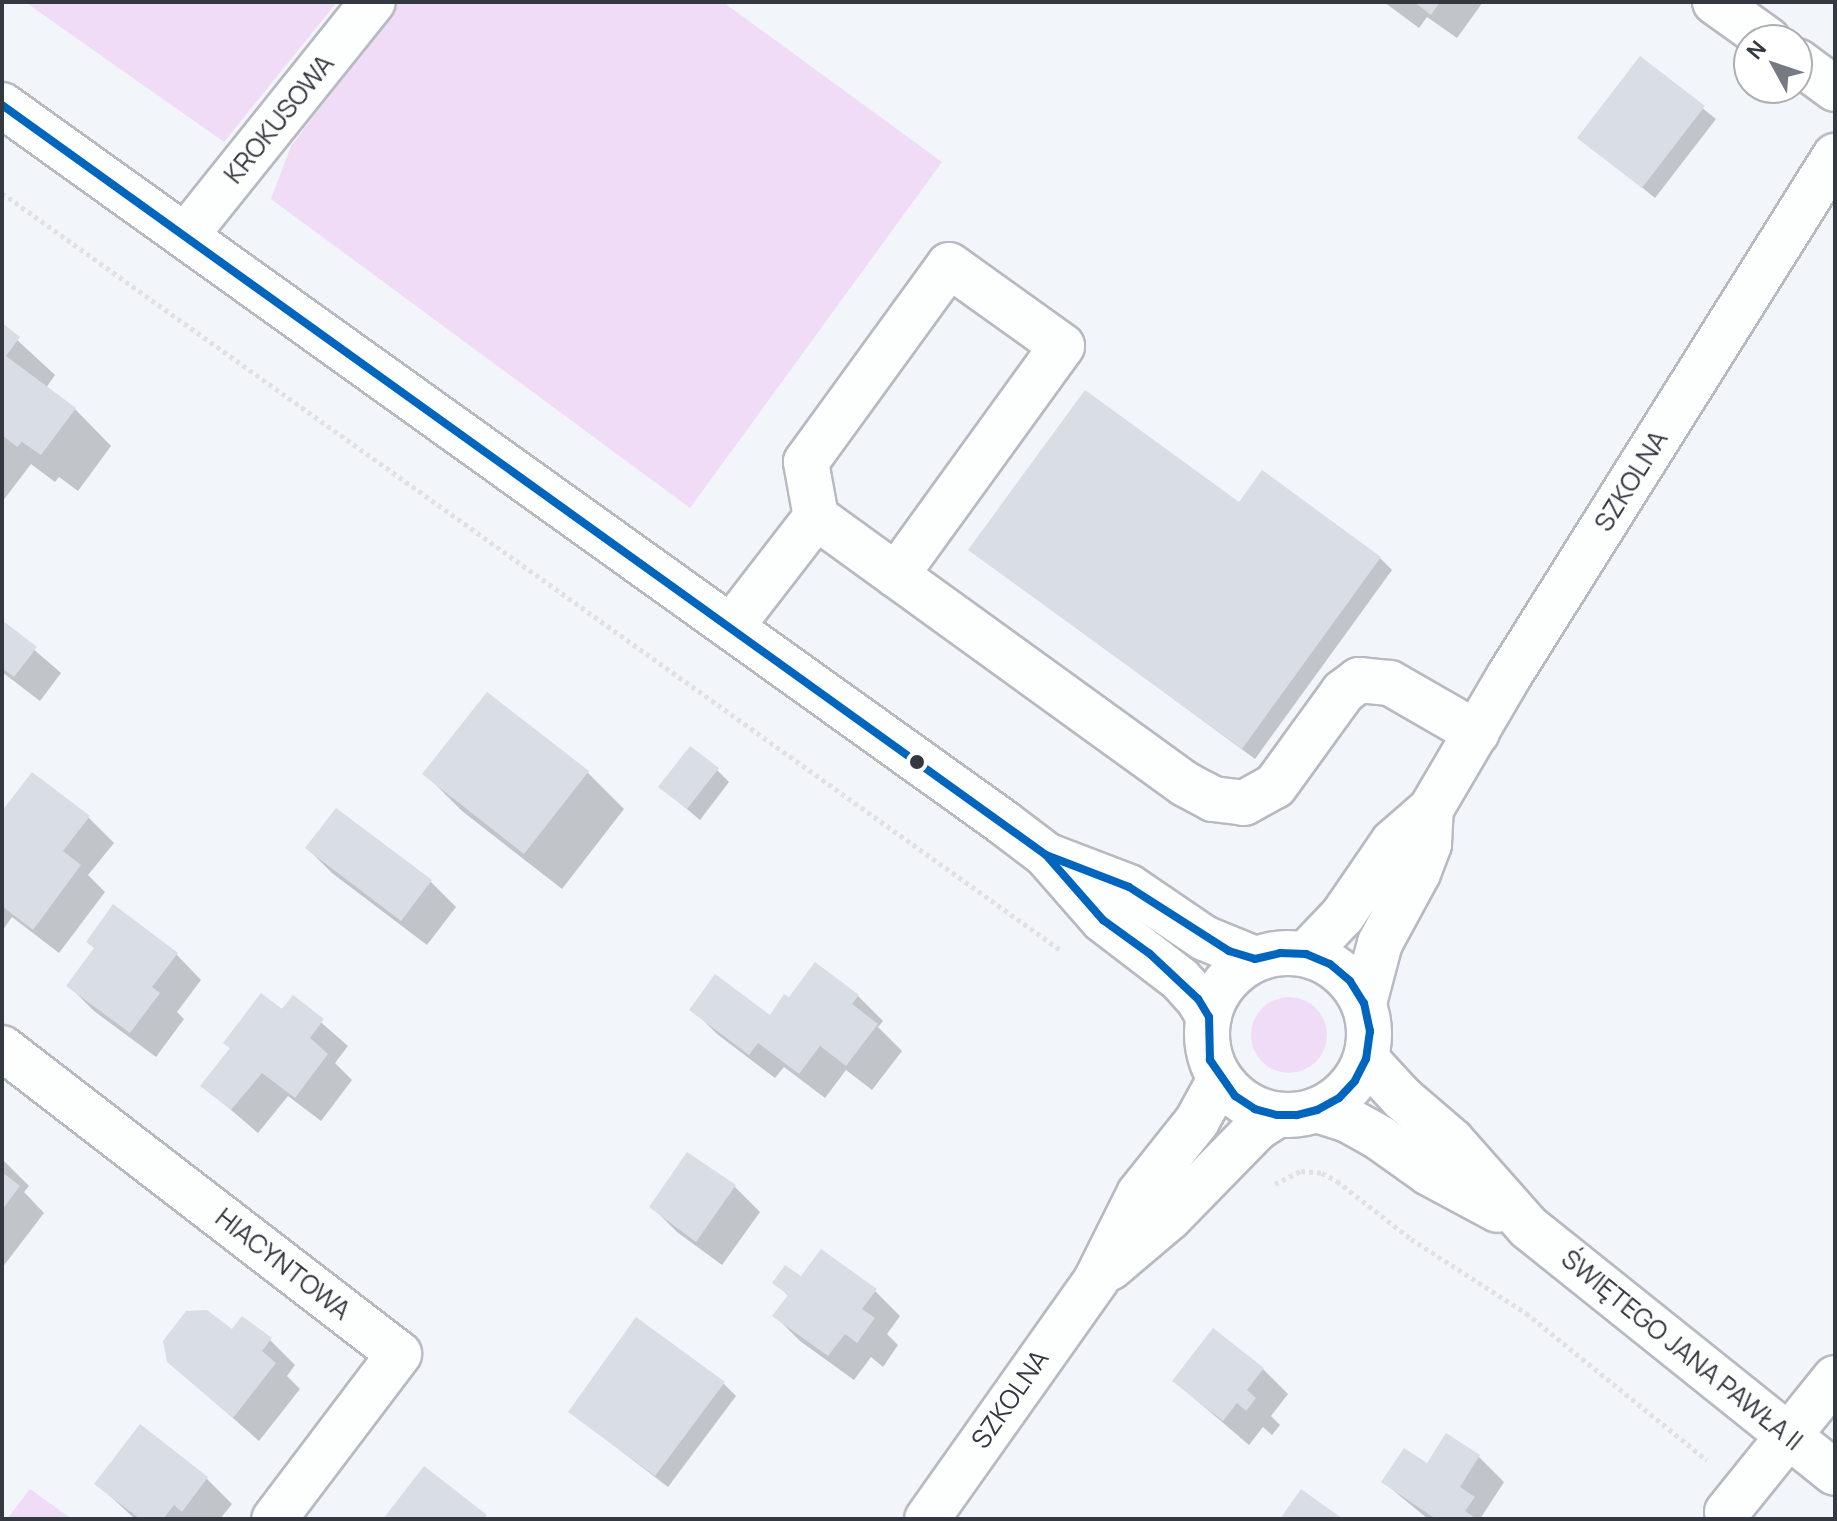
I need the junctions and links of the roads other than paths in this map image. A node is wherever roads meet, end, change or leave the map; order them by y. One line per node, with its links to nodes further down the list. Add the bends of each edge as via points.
1 (373, 2): 8 (street, KROKUSOWA)
2 (1715, 2): 3 (street)
3 (1746, 24)
4 (1813, 73): 5 (street)
5 (1835, 89)
6 (2, 105): 8 (street)
7 (1835, 156): 12 (street, SZKOLNA)
8 (186, 235): 11 (street)
9 (816, 517): 10 (street); 10 (street, via 806,462 949,265 1062,346); 11 (street)
10 (896, 575): 12 (street, via 1213,799 1244,803 1275,786 1343,692 1359,680 1390,683)
11 (731, 627): 14 (street)
12 (1477, 733): 13 (street, SZKOLNA)
13 (1431, 809): 15 (street, SZKOLNA, via 1393,842 1343,915); 17 (street, SZKOLNA, via 1429,844 1380,943)
14 (1046, 855): 16 (street, via 1129,887 1204,938); 18 (street, via 1103,920 1180,979)
15 (1306, 954): 16 (street); 17 (street, via 1330,964)
16 (1255, 959): 18 (street, via 1233,973 1217,993)
17 (1364, 1003): 20 (street, via 1370,1031)
18 (1209, 1017): 21 (street, via 1210,1060)
19 (2, 1048): 29 (street, HIACYNTOWA, via 399,1354)
20 (1366, 1059): 22 (street, via 1339,1098); 23 (street, ŚWIĘTEGO JANA PAWŁA II, via 1452,1141)
21 (1220, 1079): 22 (street, via 1245,1103); 24 (street, SZKOLNA, via 1197,1121 1139,1194)
22 (1297, 1113): 23 (street, ŚWIĘTEGO JANA PAWŁA II, via 1348,1120 1429,1173); 24 (street, SZKOLNA, via 1257,1128 1169,1218)
23 (1528, 1227): 26 (street, ŚWIĘTEGO JANA PAWŁA II)
24 (1096, 1280): 30 (street, SZKOLNA)
25 (1835, 1378): 26 (street)
26 (1788, 1435): 27 (street, ŚWIĘTEGO JANA PAWŁA II); 28 (street)
27 (1835, 1473)
28 (1735, 1501)
29 (274, 1519)
30 (927, 1519)

